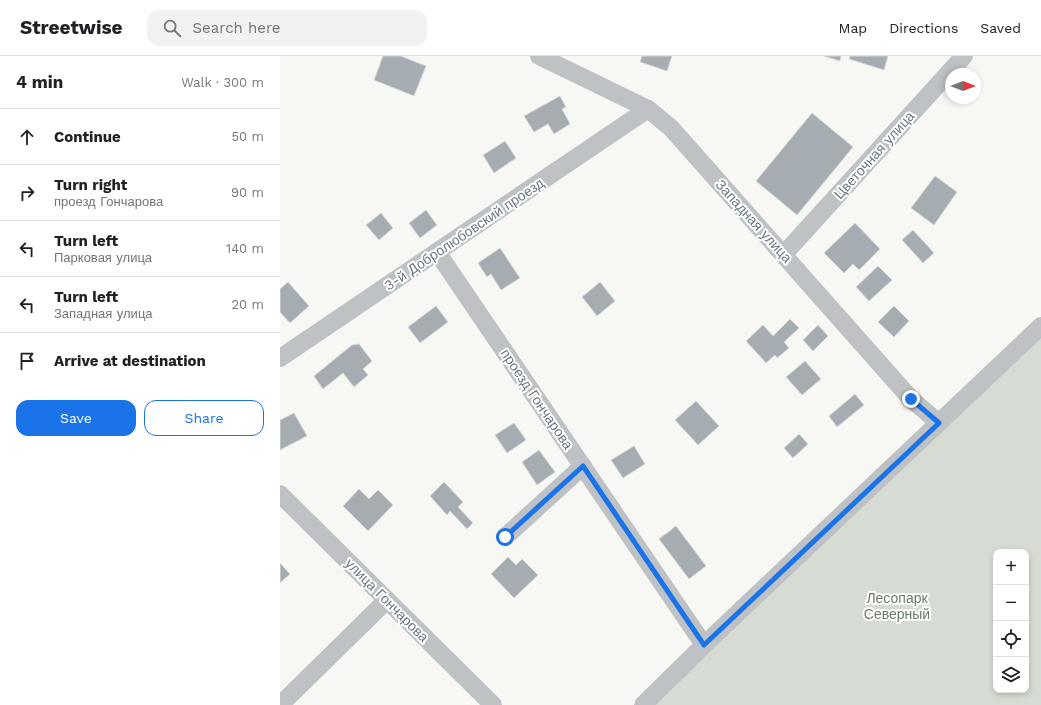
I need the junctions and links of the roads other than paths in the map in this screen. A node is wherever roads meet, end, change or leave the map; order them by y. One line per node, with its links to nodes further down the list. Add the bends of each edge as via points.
1 (539, 56): 3 (street, Западная улица)
2 (964, 56): 5 (street, Цветочная улица)
3 (648, 109): 4 (street, 3-й Добролюбовский проезд); 5 (street, Западная улица, via 671,128)
4 (437, 252): 7 (street, 3-й Добролюбовский проезд); 9 (street, проезд Гончарова)
5 (784, 254): 8 (street, Западная улица, via 911,399)
6 (1041, 326): 8 (street)
7 (280, 358)
8 (939, 423): 13 (street)
9 (583, 466): 11 (street); 13 (street, проезд Гончарова)
10 (280, 494): 12 (street, улица Гончарова)
11 (505, 537)
12 (387, 600): 14 (street); 15 (street, улица Гончарова)
13 (704, 645): 16 (street)
14 (280, 705)
15 (493, 705)
16 (643, 705)

